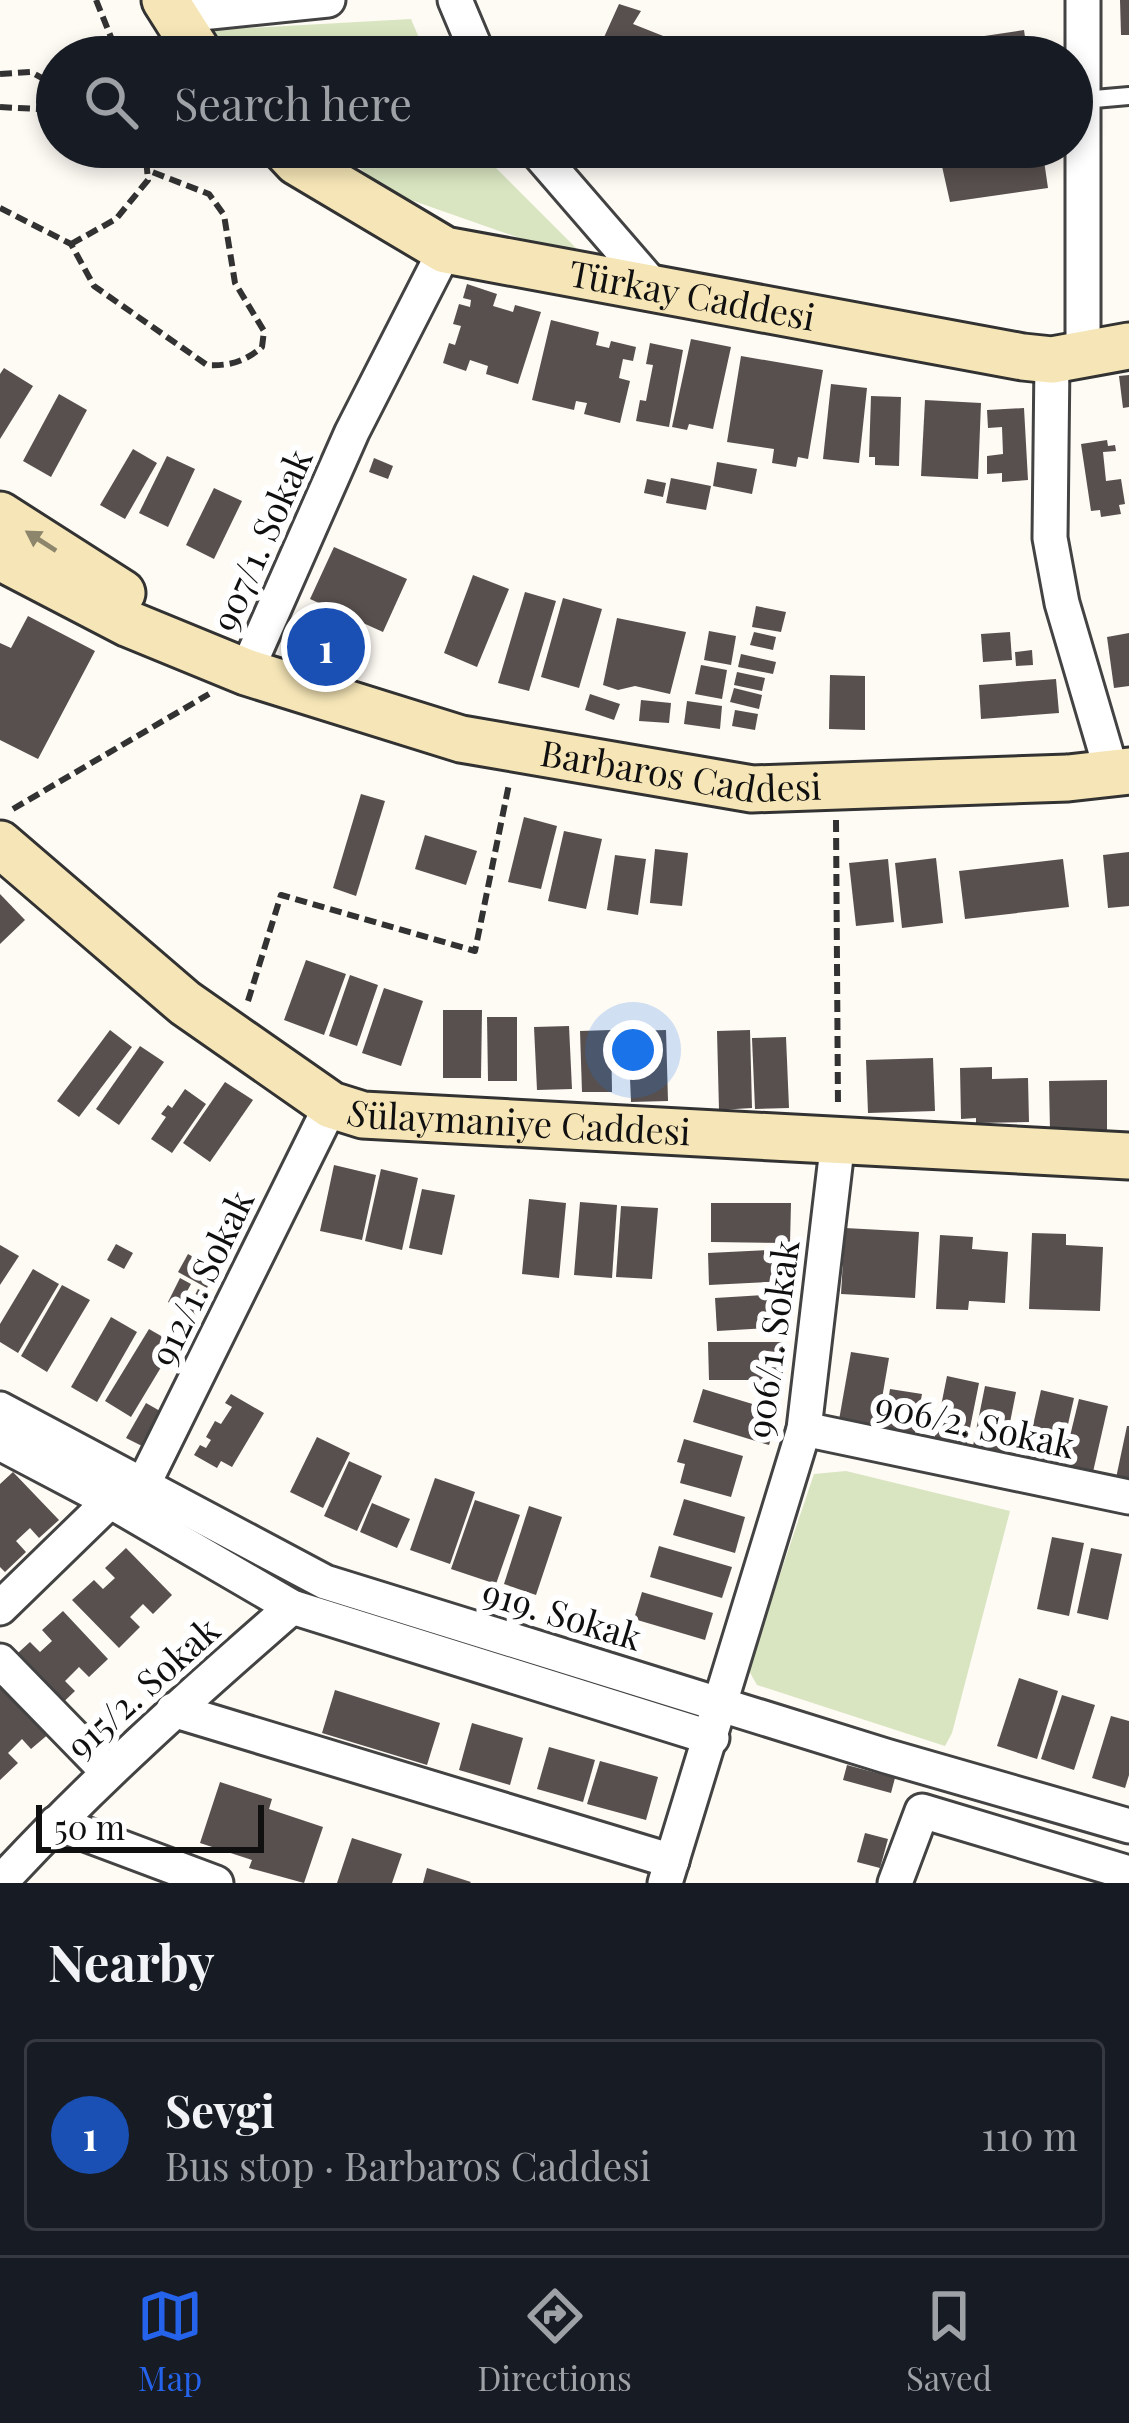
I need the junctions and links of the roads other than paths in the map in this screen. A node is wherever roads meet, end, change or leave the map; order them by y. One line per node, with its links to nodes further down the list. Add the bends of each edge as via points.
1 (328, 0): 4 (street)
2 (455, 0): 6 (street)
3 (1082, 0): 7 (street)
4 (168, 8): 5 (street)
5 (187, 36)
6 (470, 36)
7 (1082, 36)
8 (1129, 96): 9 (lane)
9 (1093, 99)
10 (307, 168): 13 (street, Türkay Caddesi)
11 (551, 168): 14 (street)
12 (1079, 168): 16 (street)
13 (445, 250): 14 (street, Türkay Caddesi); 19 (street, 907/1. Sokak, via 352,432)
14 (656, 287): 16 (street, Türkay Caddesi)
15 (1129, 346): 16 (street, Türkay Caddesi)
16 (1068, 357): 20 (street, via 1050,538 1062,603)
17 (0, 514): 19 (street, Barbaros Caddesi, one-way to 17)
18 (0, 557): 19 (street, Barbaros Caddesi, via 129,624)
19 (246, 672): 20 (street, Barbaros Caddesi, via 461,739 752,789)
20 (1120, 772)
21 (0, 844): 22 (street, Sülaymaniye Caddesi, via 185,1003)
22 (331, 1105): 23 (street, Sülaymaniye Caddesi, via 363,1115); 28 (street, 912/1. Sokak)
23 (838, 1140): 24 (street, Sülaymaniye Caddesi); 26 (street, 906/1. Sokak)
24 (1129, 1156)
25 (0, 1409): 28 (street, 919. Sokak)
26 (804, 1429): 29 (street, 906/2. Sokak); 34 (street, 906/1. Sokak)
27 (0, 1443): 30 (street, 919. Sokak)
28 (143, 1485): 34 (street, 919. Sokak, via 325,1582)
29 (1129, 1497)
30 (110, 1501): 31 (street, 919. Sokak); 32 (street)
31 (292, 1607): 35 (street, 915/2. Sokak); 36 (street, 919. Sokak)
32 (0, 1608)
33 (0, 1661): 37 (street)
34 (723, 1705): 36 (street, 906/1. Sokak); 39 (street, 919. Sokak)
35 (173, 1710): 37 (street, 915/2. Sokak); 40 (street)
36 (712, 1738): 40 (street, 906/1. Sokak)
37 (108, 1772): 38 (street, 915/2. Sokak)
38 (56, 1823): 42 (street, 915/2. Sokak); 43 (street)
39 (1129, 1826)
40 (669, 1872)
41 (1129, 1873): 44 (street, via 922,1811)
42 (0, 1883)
43 (216, 1883)
44 (895, 1883)

